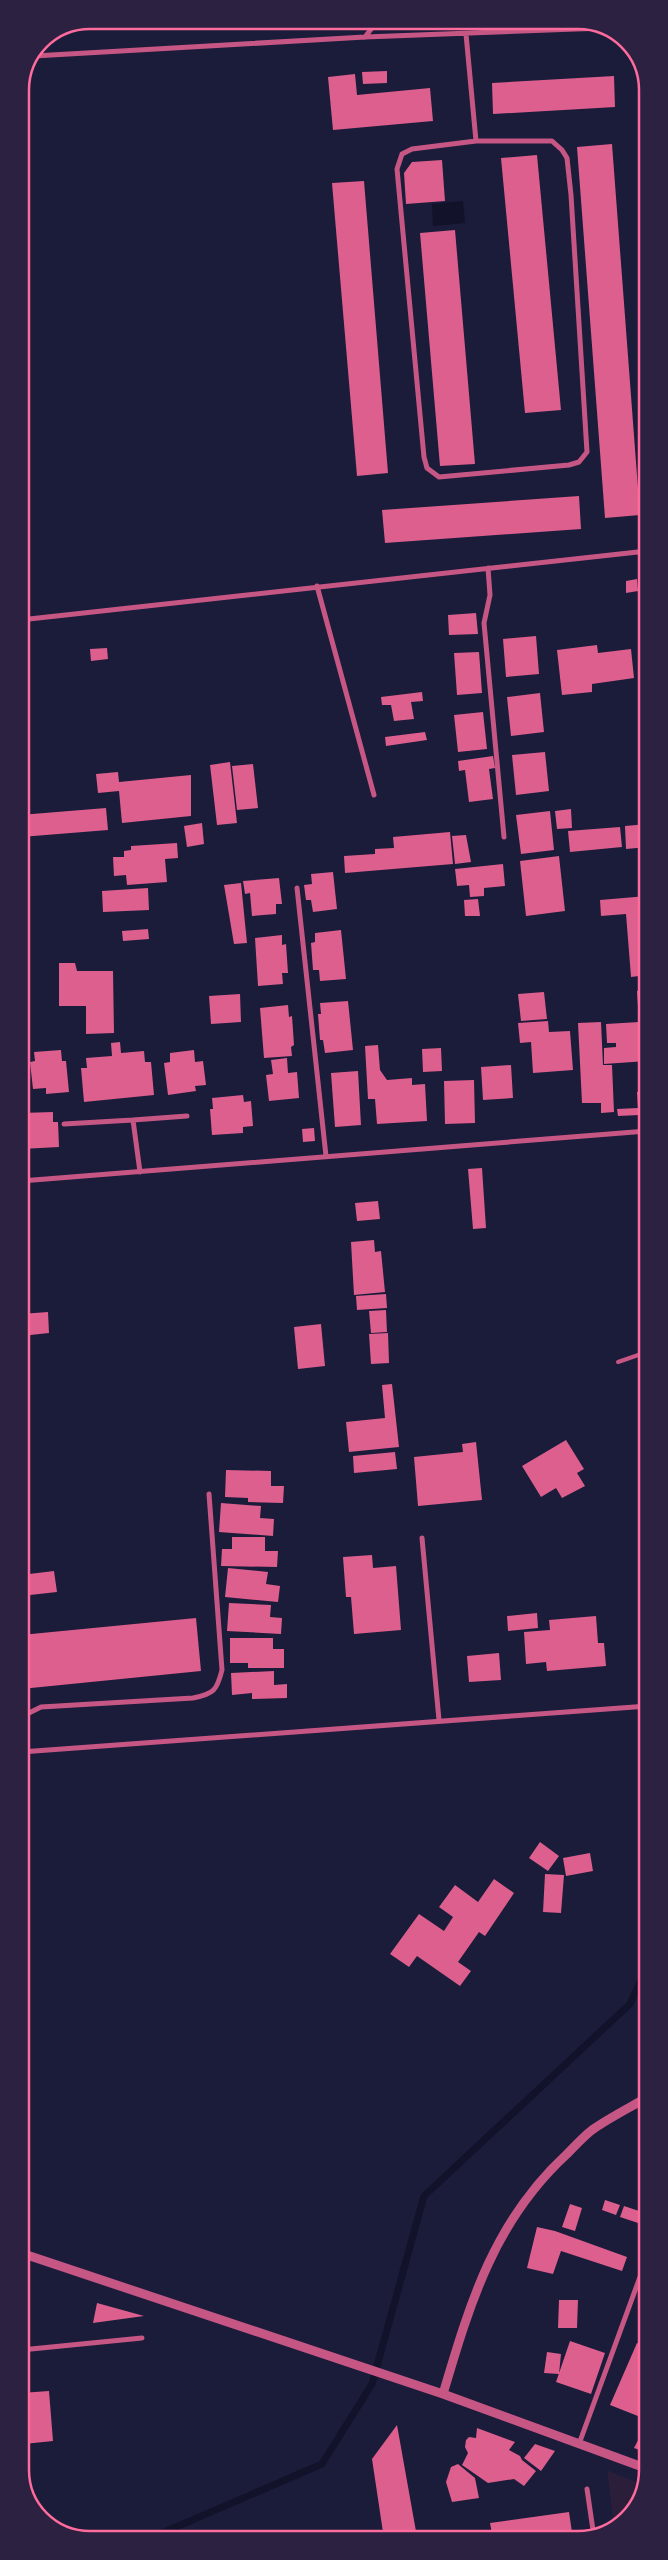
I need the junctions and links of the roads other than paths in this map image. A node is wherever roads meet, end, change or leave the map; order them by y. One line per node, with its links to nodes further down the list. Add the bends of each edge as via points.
1 (371, 29): 4 (street)
2 (581, 29): 3 (street)
3 (466, 34): 4 (street); 6 (street)
4 (365, 37): 5 (street)
5 (39, 56)
6 (476, 141): 6 (street, via 412,149 402,154 397,169 424,457 427,468 439,478 569,465 579,462 587,452 567,158 552,141)
7 (639, 552): 8 (street)
8 (488, 568): 9 (street); 12 (street, via 490,595 484,623)
9 (317, 586): 10 (street); 11 (street)
10 (29, 619)
11 (374, 795)
12 (504, 837)
13 (297, 888): 18 (street)
14 (187, 1116): 15 (street)
15 (133, 1120): 16 (street); 19 (street)
16 (64, 1124)
17 (639, 1132): 18 (street)
18 (326, 1156): 19 (street)
19 (140, 1172): 20 (street)
20 (29, 1180)
21 (639, 1355): 22 (lane)
22 (618, 1362)
23 (209, 1494): 26 (street, via 222,1670 218,1685 209,1695 193,1698 41,1707)
24 (422, 1538): 27 (street)
25 (639, 1707): 27 (street)
26 (29, 1713)
27 (439, 1720): 28 (street)
28 (29, 1751)
29 (639, 2102): 34 (street, via 592,2131 550,2169 513,2216 490,2255 470,2305)
30 (29, 2256): 34 (street)
31 (639, 2280): 35 (street)
32 (142, 2338): 33 (street)
33 (29, 2349)
34 (442, 2394): 35 (street)
35 (579, 2444): 36 (street)
36 (639, 2466)
37 (587, 2489): 38 (street)
38 (593, 2529)

